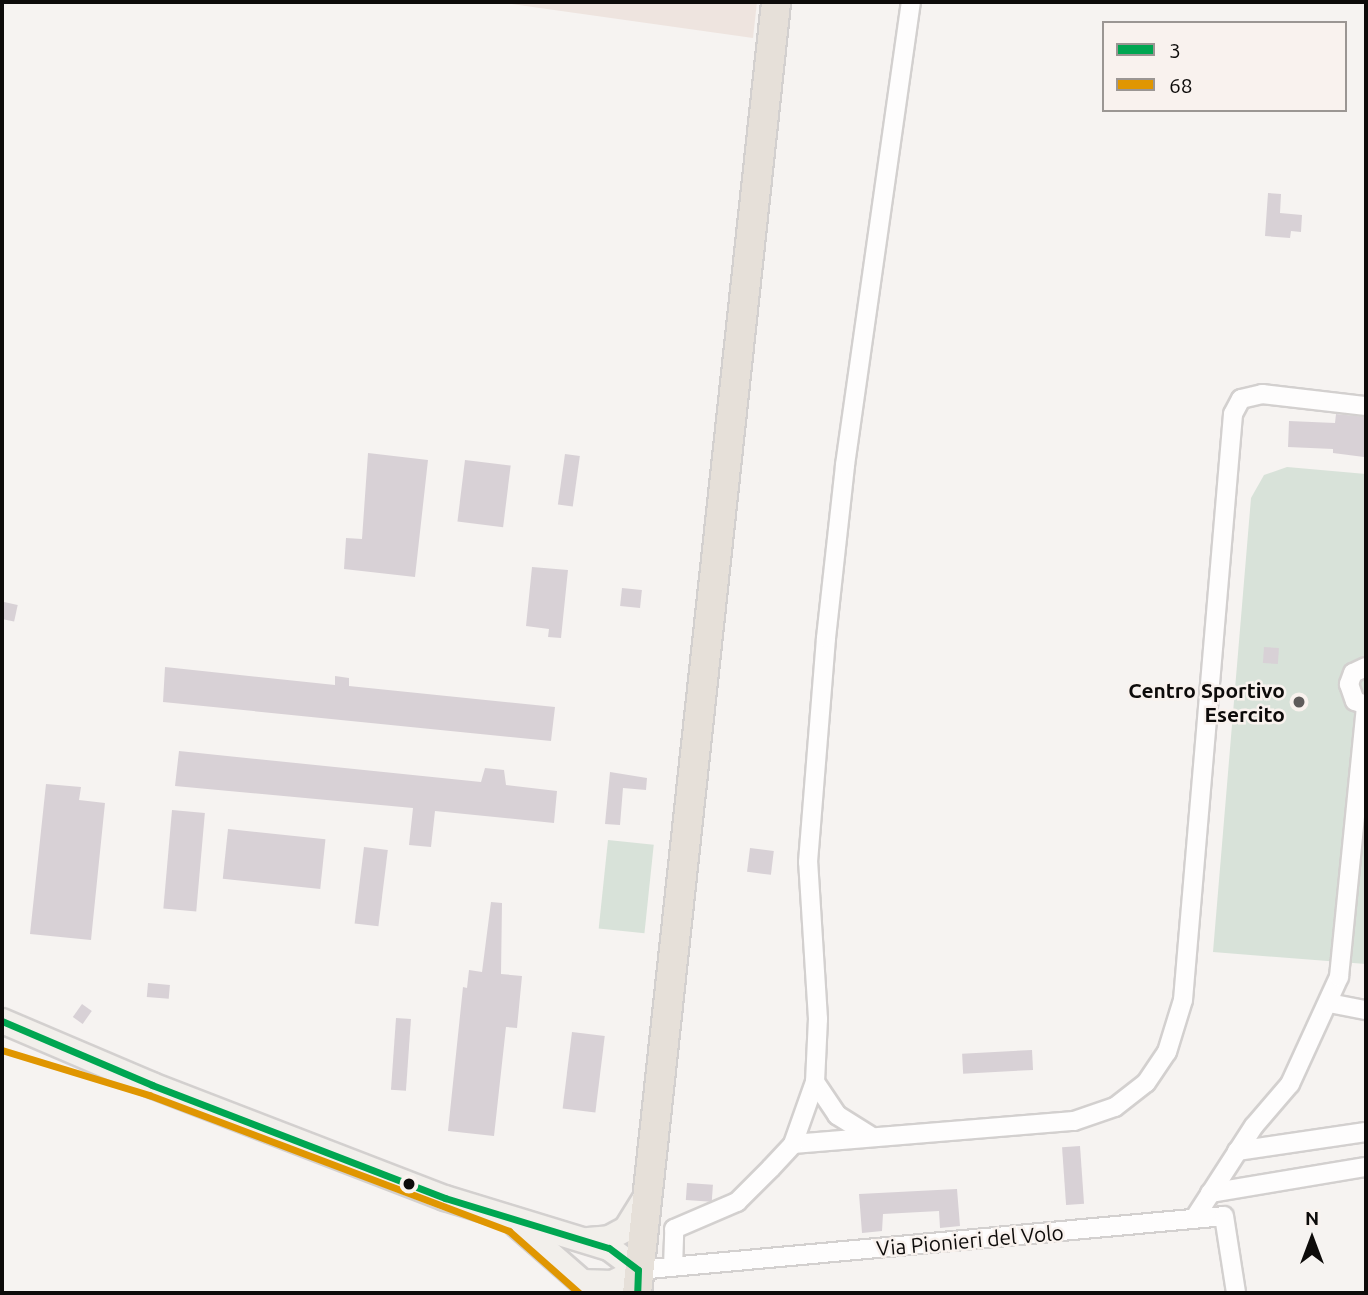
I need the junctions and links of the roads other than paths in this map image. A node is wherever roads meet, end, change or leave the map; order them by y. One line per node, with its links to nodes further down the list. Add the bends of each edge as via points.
1 (776, 2): 18 (main road)
2 (911, 2): 10 (street, via 845,465 826,638 808,862 818,1020)
3 (1366, 406): 13 (street, via 1262,394 1241,399 1233,414 1183,1000 1167,1052 1146,1083 1115,1107 1074,1121)
4 (1366, 667): 5 (street, via 1353,673 1349,684 1355,701)
5 (1366, 706): 6 (street, via 1345,938)
6 (1329, 1003): 7 (street); 15 (street, via 1290,1084)
7 (1366, 1010)
8 (2, 1021): 11 (main road)
9 (2, 1039): 11 (main road)
10 (815, 1083): 13 (street, via 837,1115); 14 (street)
11 (152, 1085): 20 (main road)
12 (1366, 1132): 15 (street)
13 (870, 1136): 14 (street)
14 (793, 1144): 22 (street, via 737,1202 674,1229)
15 (1237, 1151): 17 (street)
16 (1366, 1167): 17 (street)
17 (1210, 1193): 19 (street)
18 (645, 1198): 21 (main road, via 626,1229); 23 (main road)
19 (1194, 1219): 22 (street, Via Pionieri del Volo); 25 (street, Via Pionieri del Volo, via 1224,1216)
20 (514, 1222): 21 (main road); 24 (main road)
21 (588, 1240): 23 (main road, via 625,1257)
22 (673, 1267): 23 (street, Via Pionieri del Volo)
23 (638, 1282): 24 (main road)
24 (588, 1288)
25 (1236, 1293)

